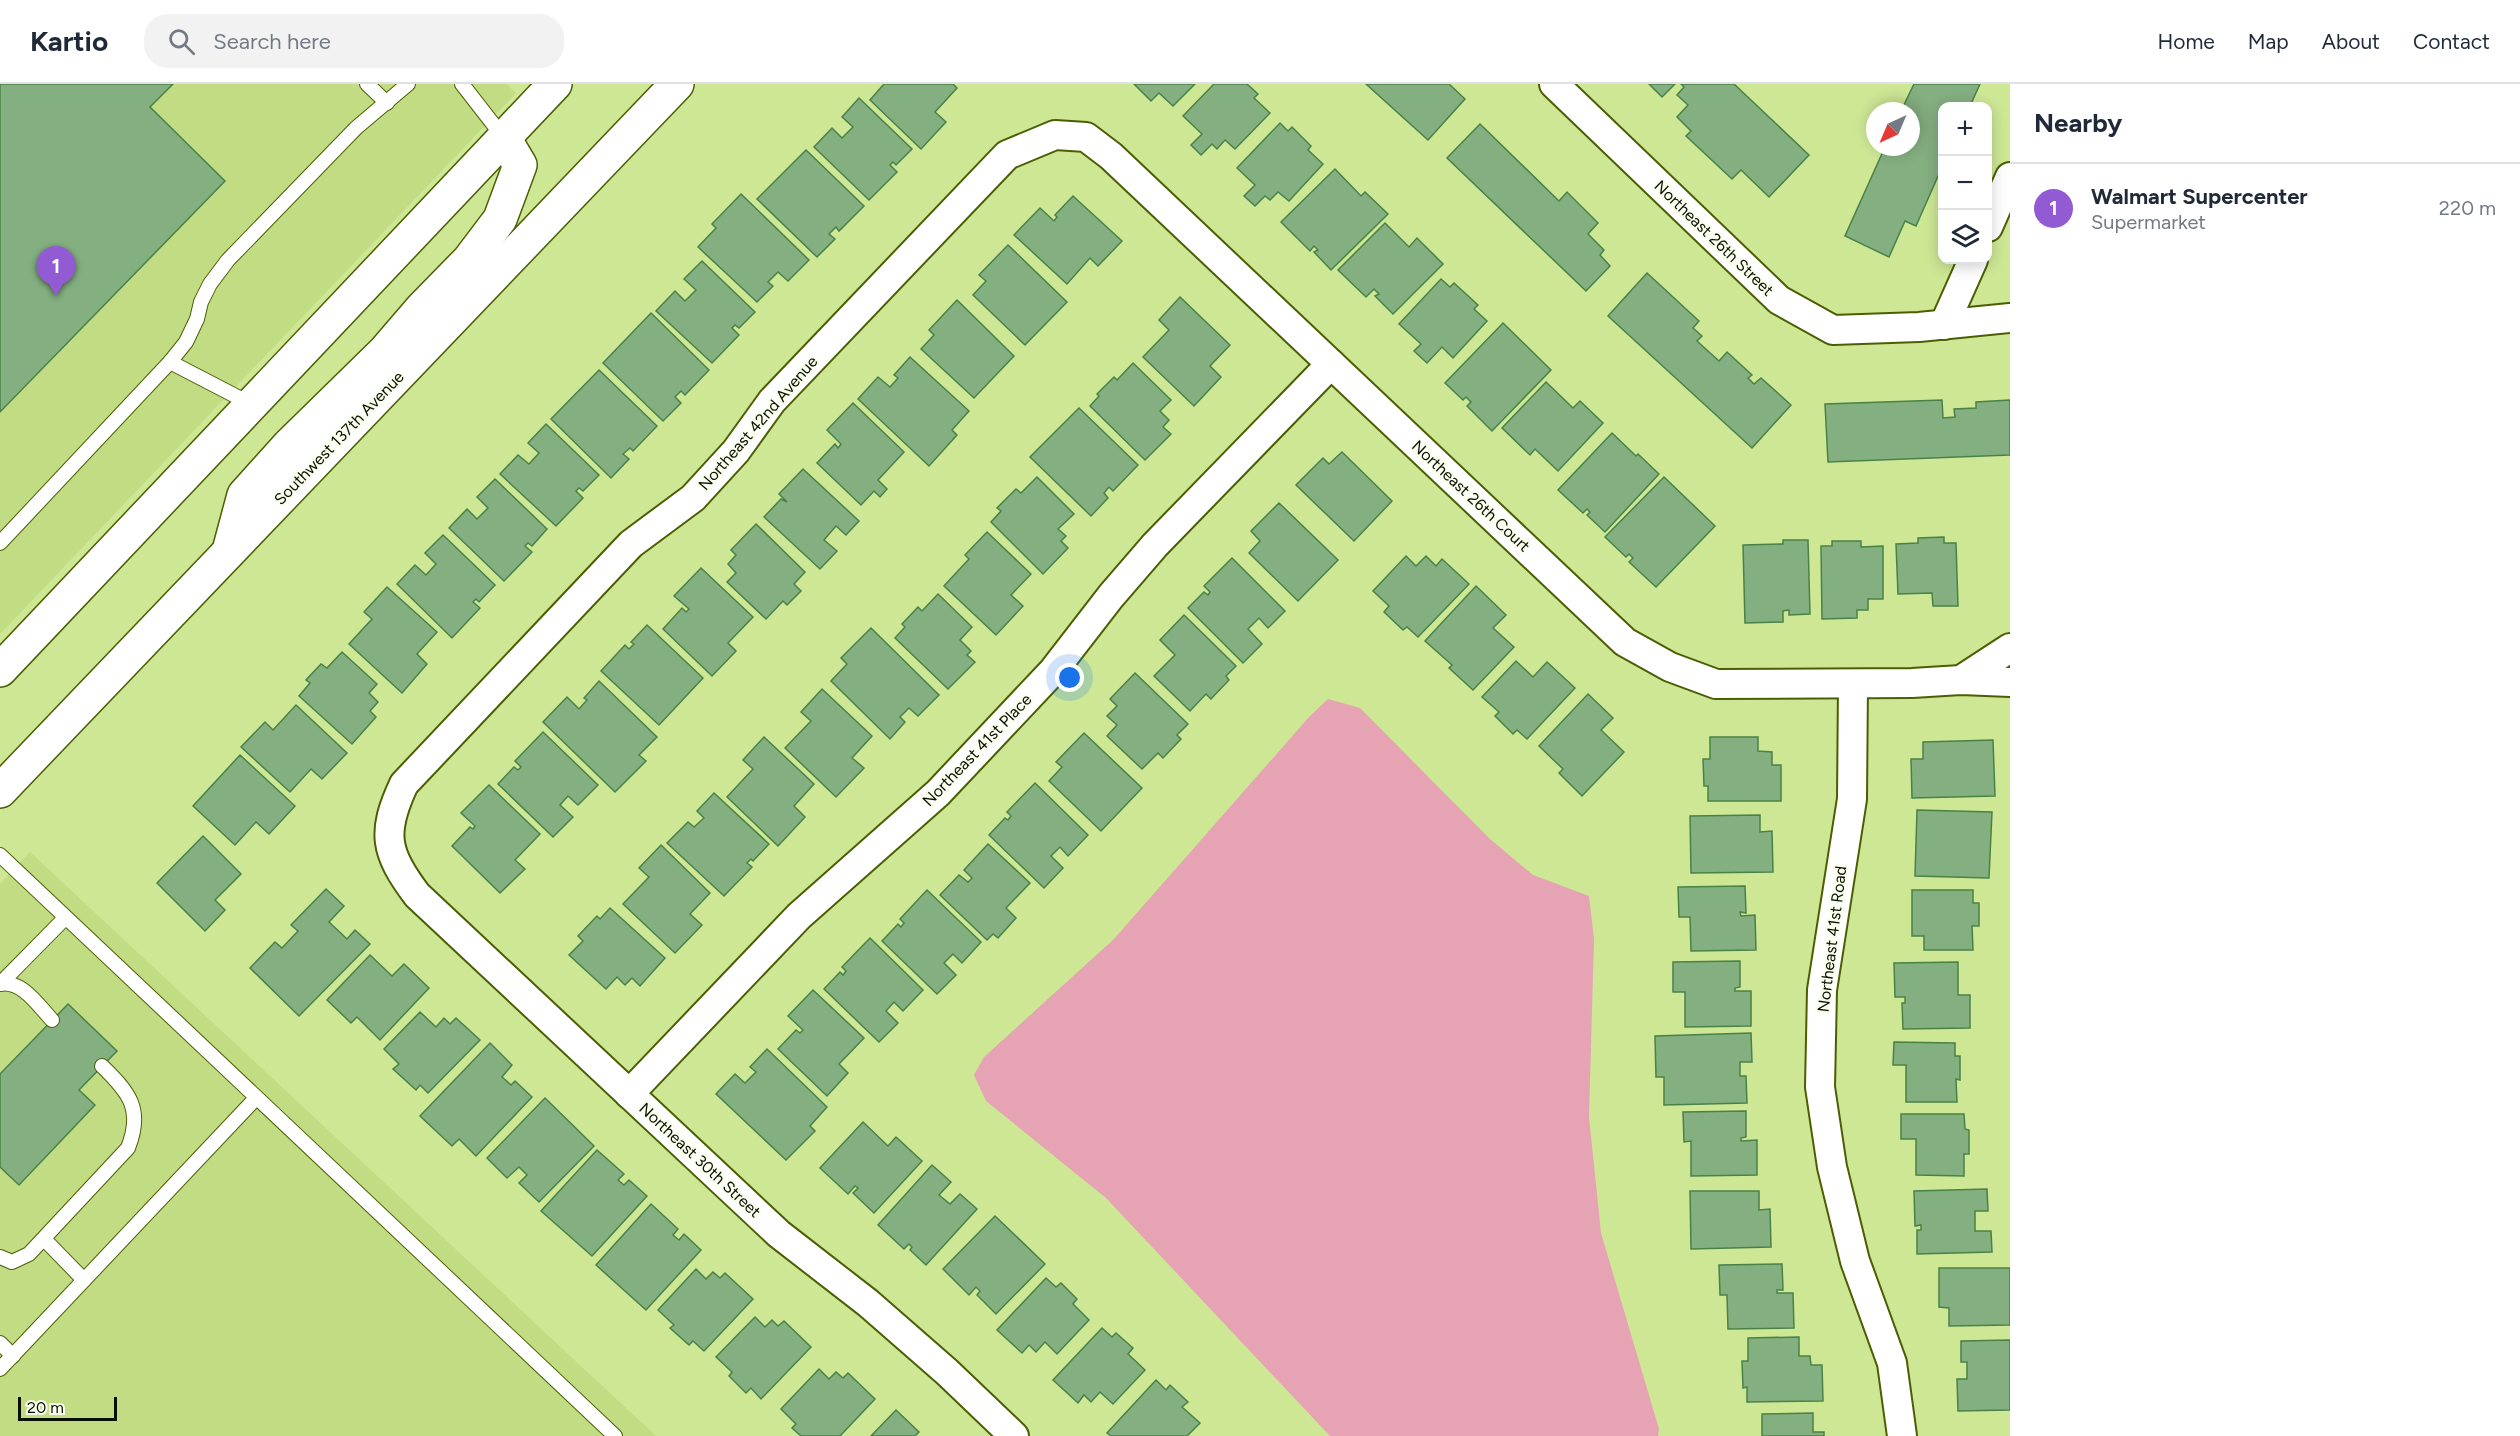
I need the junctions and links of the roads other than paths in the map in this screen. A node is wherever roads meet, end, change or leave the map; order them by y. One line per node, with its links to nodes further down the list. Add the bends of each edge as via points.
1 (367, 84): 7 (lane)
2 (408, 84): 7 (lane)
3 (462, 84): 9 (lane)
4 (555, 84): 9 (main road)
5 (677, 84): 19 (main road, Southwest 137th Avenue)
6 (1554, 84): 14 (street, Northeast 26th Street, via 1779,300 1833,330)
7 (387, 103): 15 (lane, via 356,128 224,265 201,302 186,342)
8 (1055, 135): 16 (street, Northeast 26th Court, via 1086,137 1111,156); 27 (street, Northeast 42nd Avenue, via 1007,155 772,401 736,451 693,498 631,544 404,783 392,810 388,843)
9 (504, 138): 17 (main road); 19 (main road, via 520,165 500,219 469,260 386,351 289,445 244,495)
10 (2010, 177): 11 (street)
11 (1992, 218)
12 (1971, 264): 14 (street)
13 (2010, 318): 14 (street, Northeast 26th Street)
14 (1944, 324)
15 (170, 362): 17 (lane); 18 (lane)
16 (1331, 364): 24 (street, Northeast 26th Court, via 1626,642 1670,667 1716,684); 32 (street, Northeast 41st Place, via 1155,545 1053,671 939,792 799,916)
17 (251, 404): 21 (main road)
18 (0, 543)
19 (229, 553): 25 (main road, Southwest 137th Avenue)
20 (2010, 648): 22 (street)
21 (0, 670)
22 (1961, 680): 23 (street); 24 (street, Northeast 26th Court)
23 (2010, 682)
24 (1853, 684): 42 (street, Northeast 41st Road, via 1851,799 1822,990 1820,1087 1832,1167 1855,1261 1892,1363)
25 (0, 791)
26 (0, 855): 28 (lane)
27 (399, 871): 32 (street, Northeast 30th Street, via 417,895)
28 (65, 918): 29 (lane); 33 (lane)
29 (0, 984): 30 (lane, via 9,982 21,987)
30 (52, 1020)
31 (102, 1066): 34 (lane, via 124,1088 136,1128 128,1148)
32 (629, 1094): 41 (street, Northeast 30th Street, via 779,1234 868,1303)
33 (256, 1098): 36 (lane); 40 (lane)
34 (44, 1239): 35 (lane, via 29,1254 12,1262); 36 (lane)
35 (0, 1257)
36 (84, 1280): 38 (lane)
37 (0, 1343): 38 (lane)
38 (13, 1356): 39 (lane)
39 (0, 1369)
40 (608, 1433)
41 (1014, 1436)
42 (1902, 1436)

